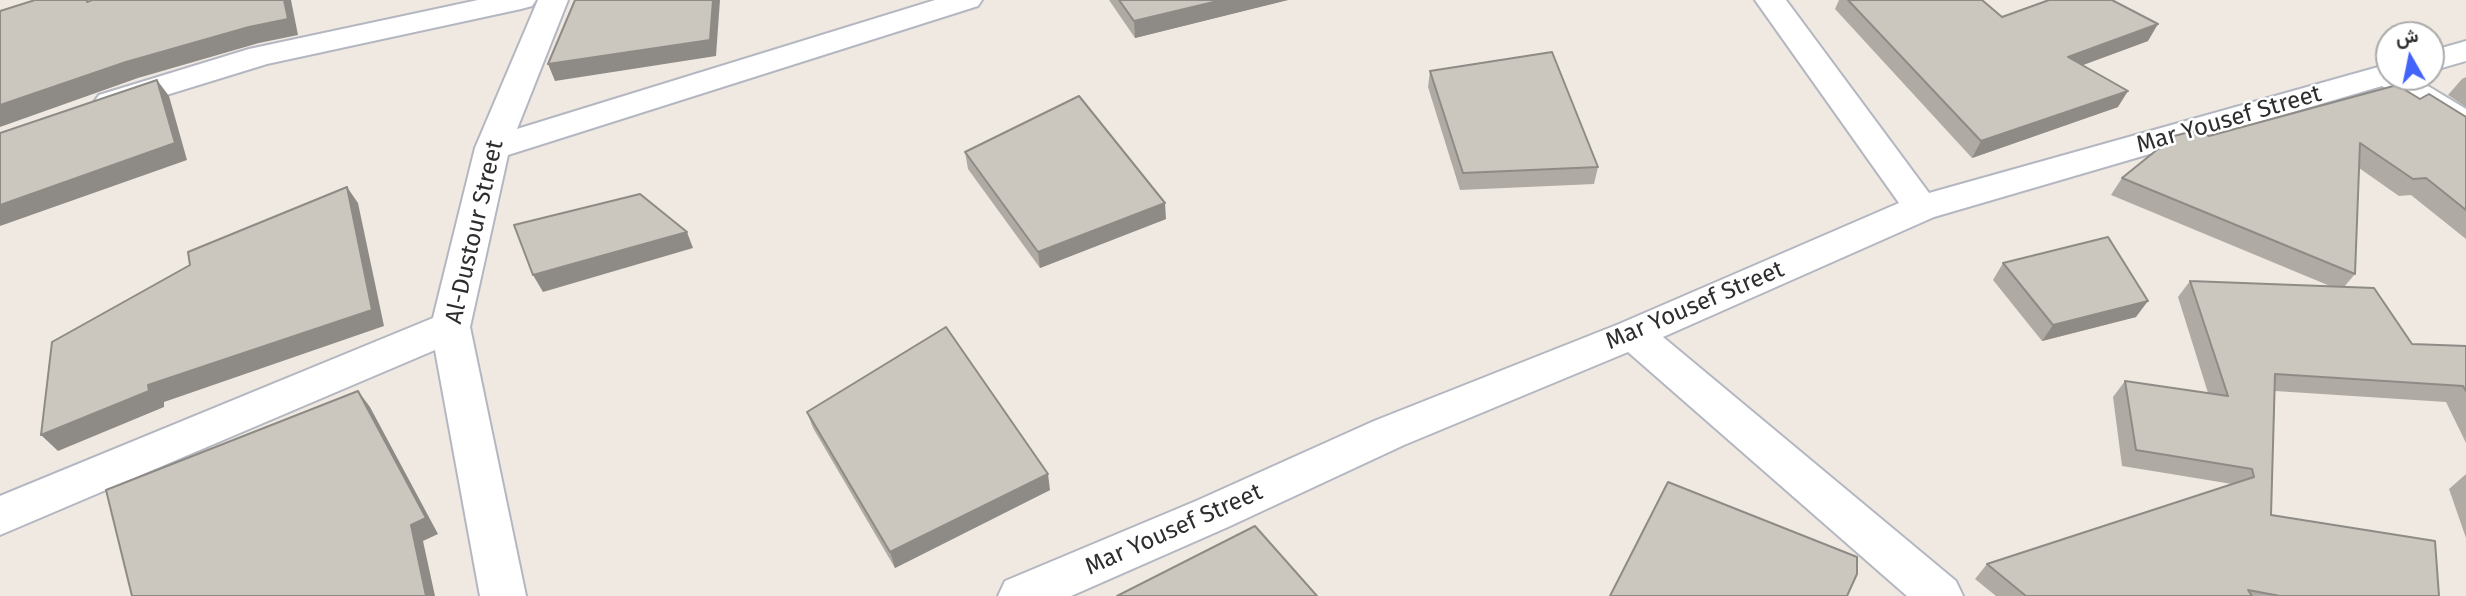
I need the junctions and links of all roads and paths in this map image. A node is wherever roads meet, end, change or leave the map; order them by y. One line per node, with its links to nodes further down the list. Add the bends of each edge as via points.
1 (521, 0): 9 (street, via 260,56)
2 (552, 0): 11 (street, Al-Dustour Street)
3 (967, 0): 11 (street)
4 (1770, 0): 12 (street)
5 (2466, 51): 6 (street)
6 (2445, 57)
7 (2375, 79): 12 (street, Mar Yousef Street)
8 (2414, 91): 10 (street)
9 (88, 110)
10 (2466, 124)
11 (492, 148): 13 (street, Al-Dustour Street)
12 (1921, 208): 14 (street, Mar Yousef Street)
13 (450, 327): 15 (street); 16 (street, Al-Dustour Street)
14 (1633, 334): 17 (street, Mar Yousef Street, via 1389,433); 18 (street)
15 (0, 516)
16 (503, 596)
17 (1021, 596)
18 (1940, 596)

